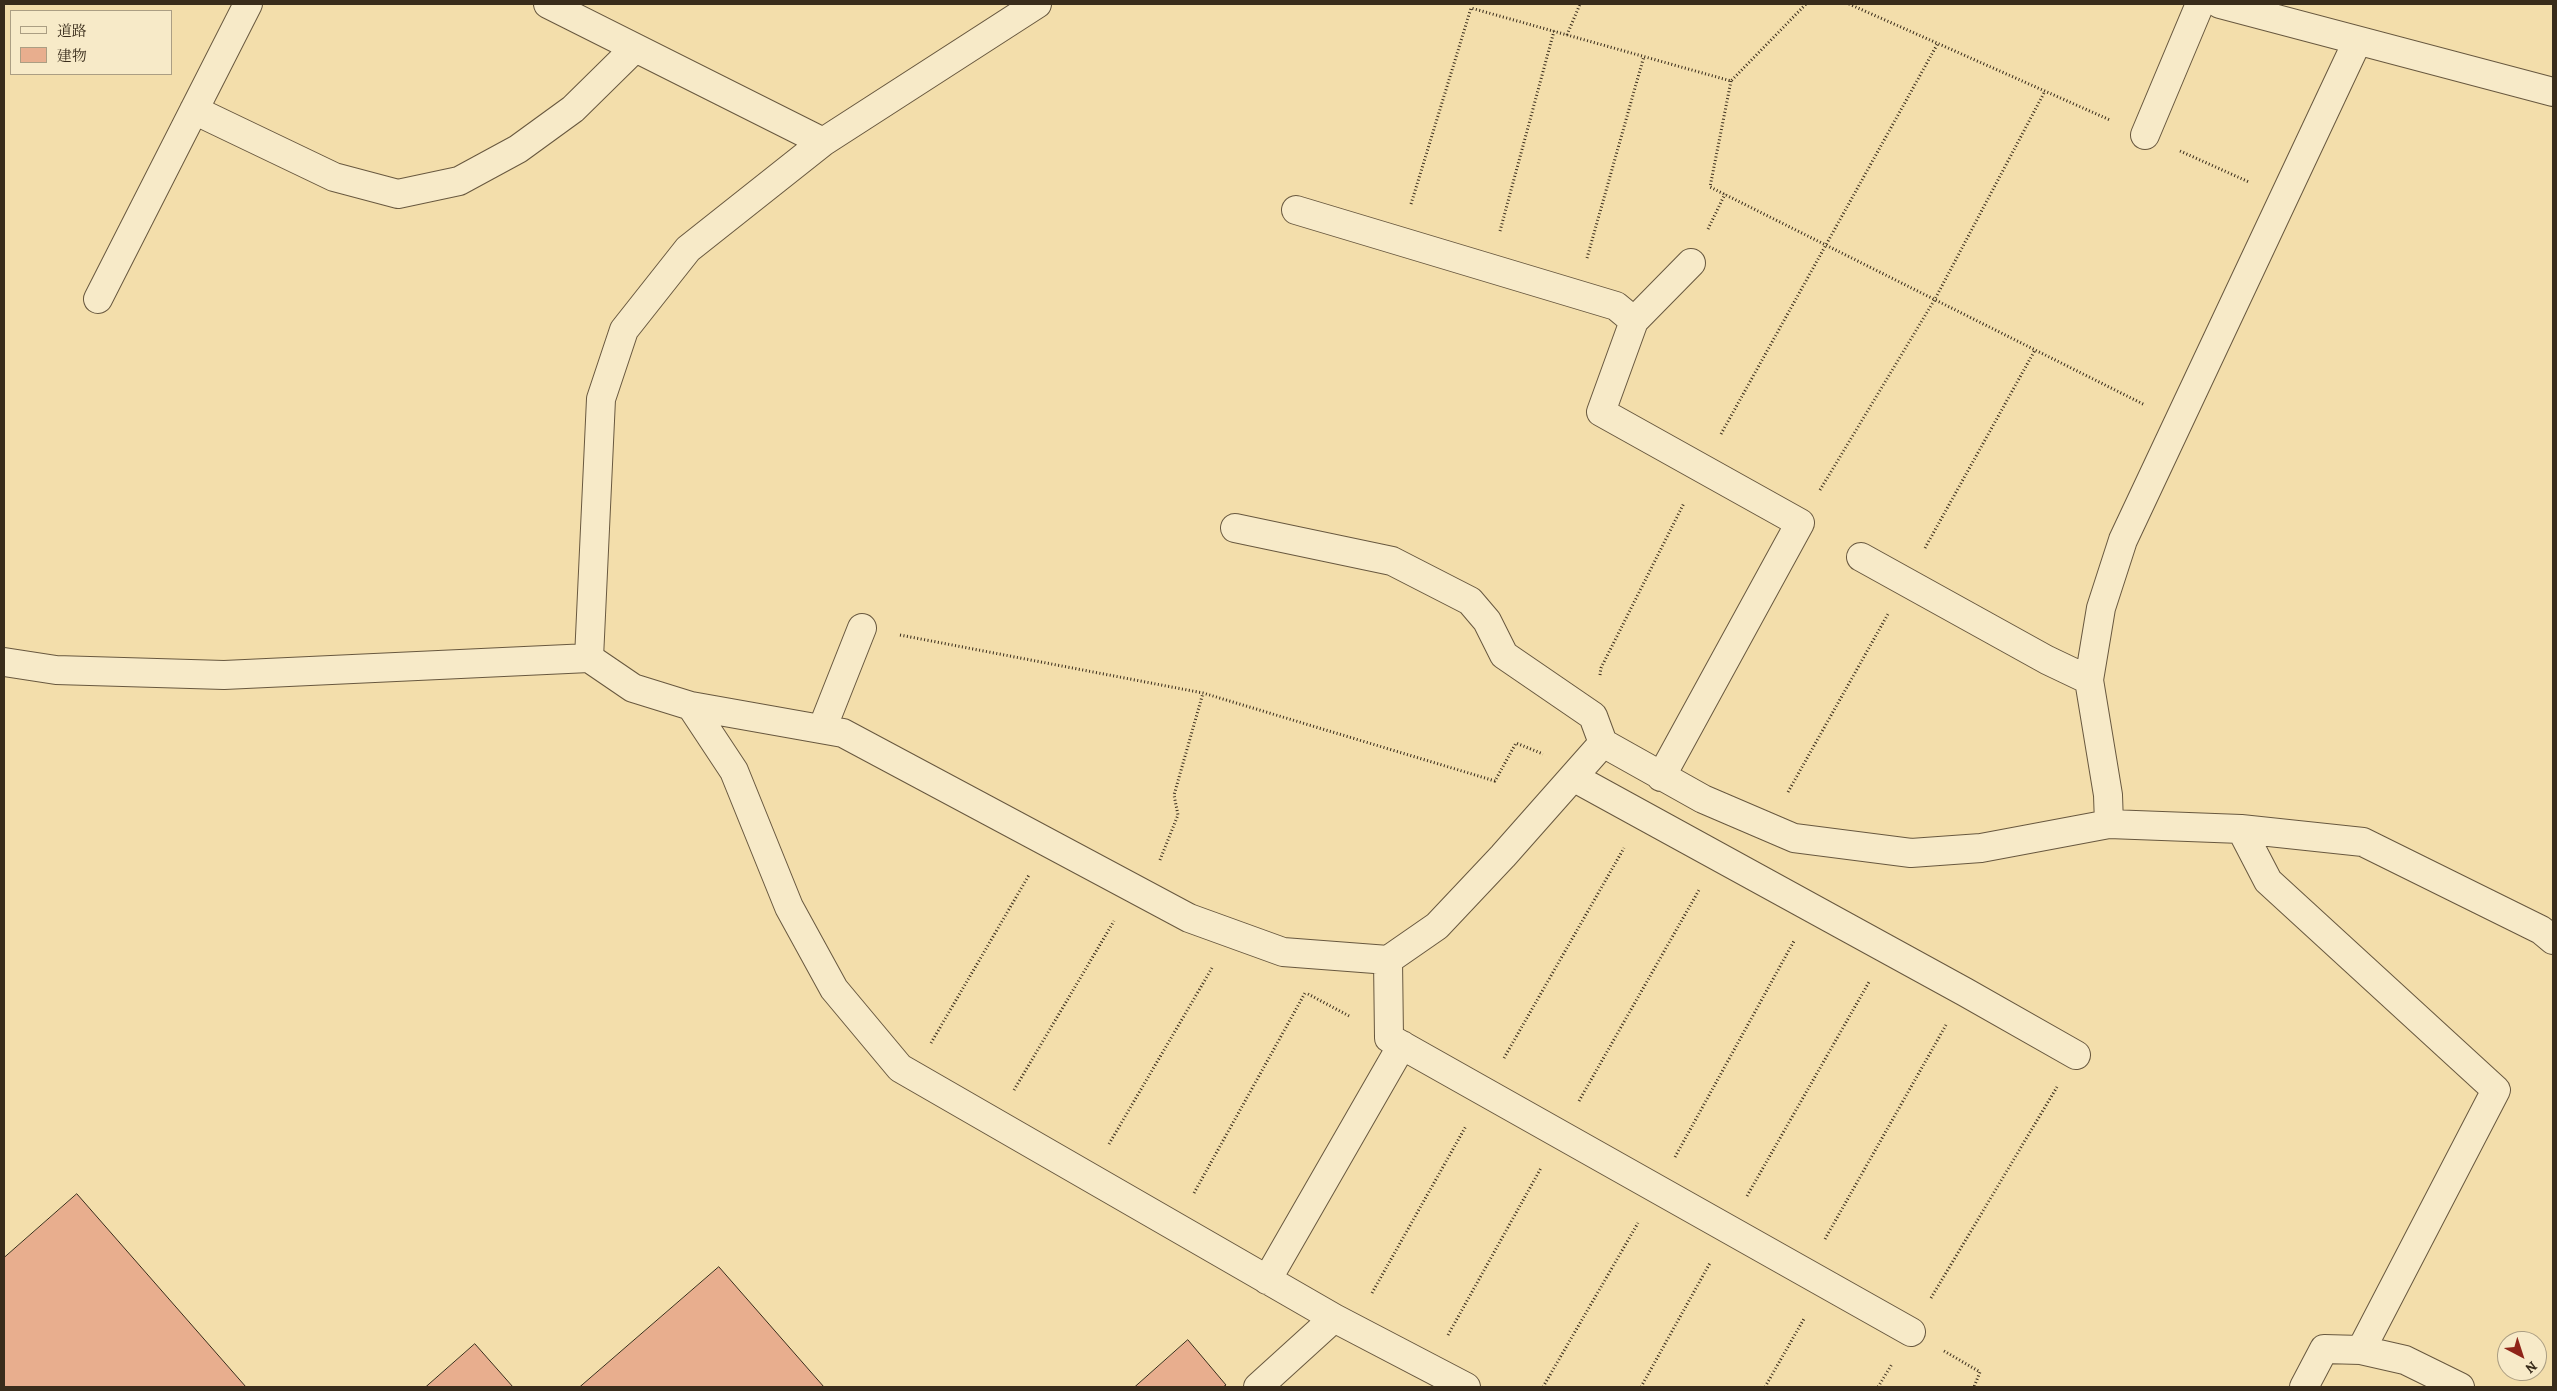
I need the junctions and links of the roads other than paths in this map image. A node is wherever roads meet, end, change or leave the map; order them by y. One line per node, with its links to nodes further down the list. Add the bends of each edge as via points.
1 (248, 4): 9 (street)
2 (548, 4): 7 (street)
3 (1037, 4): 11 (street)
4 (2200, 4): 10 (street)
5 (2220, 4): 6 (street)
6 (2357, 42): 8 (street); 21 (street, via 2123,540 2101,608)
7 (635, 48): 9 (street, via 573,109 518,149 459,181 398,194 334,177); 11 (street)
8 (2553, 92)
9 (194, 110): 14 (street)
10 (2145, 135)
11 (823, 142): 19 (street, via 688,249 624,330 601,399)
12 (1296, 210): 15 (street, via 1616,306)
13 (1692, 263): 15 (street)
14 (98, 299)
15 (1634, 321): 26 (street, via 1601,412 1800,523)
16 (1235, 528): 24 (street, via 1392,560 1470,601 1487,621 1504,655 1593,716)
17 (1861, 556): 21 (street)
18 (862, 628): 23 (street)
19 (589, 658): 20 (street, via 224,675 56,670); 22 (street, via 633,688)
20 (4, 662)
21 (2089, 680): 27 (street, via 2108,795)
22 (691, 706): 23 (street); 33 (street, via 734,771 789,907 834,989 900,1068)
23 (822, 729): 30 (street, via 843,733 1189,918 1283,952)
24 (1603, 743): 25 (street); 26 (street)
25 (1577, 772): 30 (street, via 1437,926); 32 (street, via 1643,815)
26 (1661, 776): 27 (street, via 1703,799 1794,838 1911,853 1981,848)
27 (2109, 824): 28 (street)
28 (2241, 829): 29 (street, via 2363,842 2541,930); 36 (street, via 2268,881 2496,1090)
29 (2553, 940)
30 (1388, 960): 31 (street, via 1389,1038)
31 (1402, 1045): 33 (street); 35 (street)
32 (2076, 1055)
33 (1268, 1280): 34 (street)
34 (1343, 1323): 37 (street); 38 (street)
35 (1911, 1332)
36 (2361, 1350): 39 (street, via 2324,1349); 40 (street, via 2404,1360)
37 (1258, 1387)
38 (1466, 1387)
39 (2304, 1387)
40 (2460, 1387)

